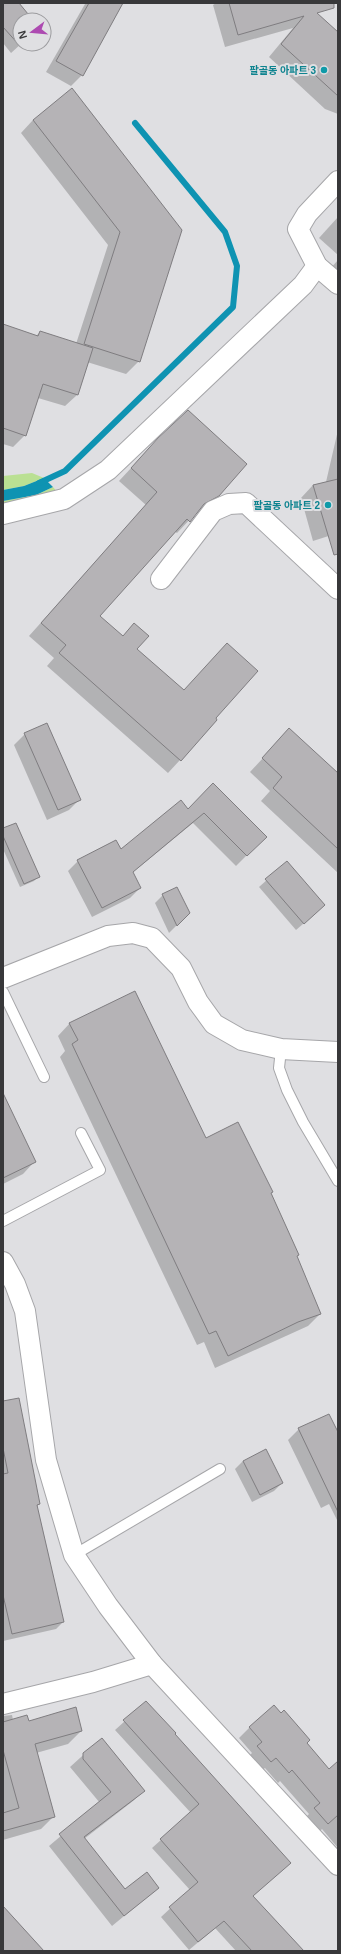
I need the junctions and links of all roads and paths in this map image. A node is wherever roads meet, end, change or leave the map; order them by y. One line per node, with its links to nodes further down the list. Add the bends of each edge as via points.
1 (338, 181): 2 (street, via 307,214 298,229)
2 (317, 266): 3 (street); 4 (street, via 298,290 108,470 64,499)
3 (338, 284)
4 (3, 514)
5 (161, 579): 6 (street, via 213,511 230,504 246,503)
6 (338, 589)
7 (3, 978): 9 (street, via 108,936 133,933 152,938 181,968 198,1002 214,1024 242,1040)
8 (3, 992): 11 (lane)
9 (281, 1048): 10 (street); 13 (lane, via 279,1068 287,1090)
10 (338, 1052)
11 (44, 1077)
12 (81, 1133): 14 (lane, via 100,1170)
13 (338, 1181)
14 (3, 1221)
15 (3, 1262): 17 (street, via 25,1311 46,1460)
16 (220, 1469): 17 (lane)
17 (74, 1555): 18 (street, via 108,1606)
18 (152, 1664): 19 (street, via 93,1682); 20 (street)
19 (3, 1704)
20 (338, 1865)

